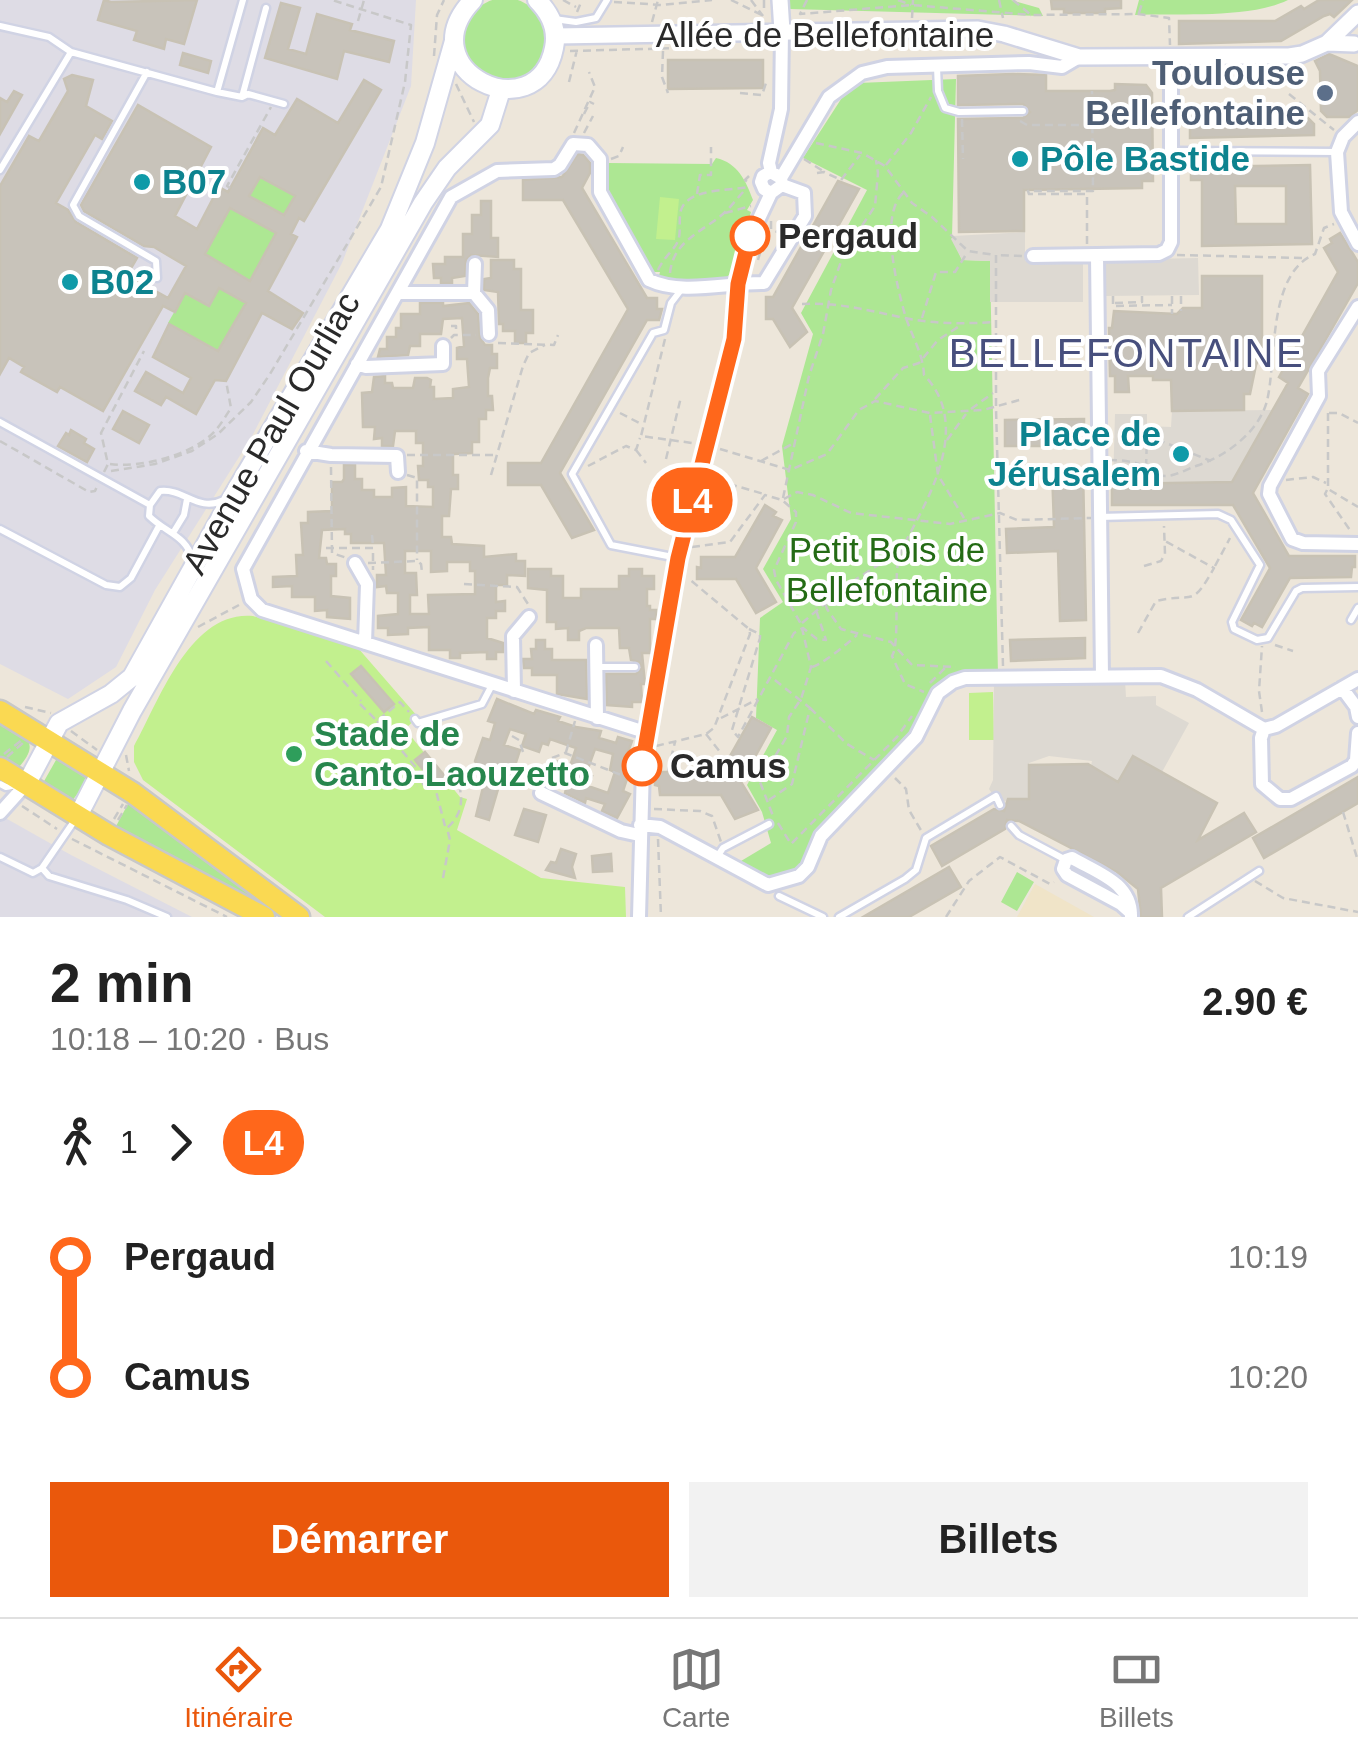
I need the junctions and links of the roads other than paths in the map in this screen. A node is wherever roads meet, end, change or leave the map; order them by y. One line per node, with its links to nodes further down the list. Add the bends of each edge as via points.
1 (243, 0): 20 (lane)
2 (537, 0): 10 (main road)
3 (780, 0): 9 (street)
4 (607, 1): 10 (lane, via 596,18)
5 (455, 3): 11 (main road, Avenue Paul Ourliac)
6 (266, 8): 21 (lane)
7 (1352, 19): 12 (street, Allée de Bellefontaine); 13 (street, via 1347,36)
8 (0, 26): 14 (lane, via 50,37)
9 (782, 31): 10 (street, Allée de Bellefontaine); 16 (street, Allée de Bellefontaine, via 978,29); 28 (street, via 781,109 769,163)
10 (554, 36): 19 (main road, via 534,80)
11 (454, 40): 19 (main road, via 470,76); 45 (main road, Avenue Paul Ourliac, via 425,143 390,228)
12 (1327, 43): 13 (street, Allée de Bellefontaine); 15 (street, Allée de Bellefontaine, via 1289,56)
13 (1357, 46)
14 (71, 52): 18 (lane); 27 (lane)
15 (1171, 56): 16 (street, Allée de Bellefontaine); 25 (street)
16 (1079, 58): 17 (street, via 1062,67)
17 (937, 67): 23 (lane, via 940,102 952,112); 28 (street, via 862,73 829,97)
18 (147, 72): 20 (lane); 33 (lane, via 73,205 79,216 156,261)
19 (501, 90): 78 (main road, Avenue Paul Ourliac, via 490,124 423,203)
20 (217, 92): 21 (lane)
21 (242, 97): 22 (lane)
22 (284, 104)
23 (1023, 111)
24 (1358, 122): 26 (street)
25 (1170, 151): 26 (lane); 31 (street, via 1167,250)
26 (1337, 152): 29 (street, via 1341,212)
27 (0, 170)
28 (776, 182): 34 (street, via 753,227); 34 (street, via 804,193 805,216 764,283)
29 (1358, 244)
30 (1033, 256): 31 (street)
31 (1092, 256): 48 (street)
32 (476, 264): 37 (street)
33 (157, 278)
34 (738, 284): 35 (street); 53 (street, via 736,327)
35 (685, 286): 36 (street, via 649,280 600,192 600,159 579,143 554,168 498,171 452,197); 53 (lane, via 572,474 612,545)
36 (398, 292): 37 (street); 41 (street)
37 (474, 292): 39 (street, via 488,310)
38 (1358, 307): 52 (street, via 1318,371 1319,396 1270,486 1292,539)
39 (488, 334)
40 (443, 346): 41 (street, via 444,364)
41 (357, 364): 43 (street)
42 (0, 422): 47 (lane)
43 (306, 451): 44 (street, via 398,456); 60 (street, via 243,569 250,600 262,610)
44 (398, 472)
45 (234, 494): 46 (lane, via 217,504); 55 (main road, Avenue Paul Ourliac)
46 (187, 500): 47 (lane, via 160,490); 51 (lane)
47 (150, 505): 49 (lane, via 149,516)
48 (1098, 517): 56 (lane, via 1226,516 1260,565 1234,629 1263,641 1296,591); 64 (street)
49 (159, 526): 50 (lane, via 120,587 106,586); 51 (lane)
50 (0, 528)
51 (173, 533): 55 (lane)
52 (1358, 544)
53 (680, 552): 76 (street)
54 (356, 563): 60 (street, via 367,584)
55 (194, 565): 75 (main road, Avenue Paul Ourliac, via 132,678 59,724)
56 (1358, 588)
57 (1358, 608): 59 (lane)
58 (529, 617): 68 (street, via 514,636)
59 (1351, 620)
60 (366, 643): 66 (street)
61 (596, 644): 62 (street)
62 (596, 668): 63 (lane); 71 (street)
63 (634, 668)
64 (1102, 676): 73 (street, via 1173,679); 88 (street, via 965,678 945,686 916,737 880,764 821,836 798,876 768,885)
65 (1358, 678): 67 (street)
66 (493, 684): 68 (street); 72 (lane, via 482,704)
67 (1342, 688): 70 (street); 73 (street)
68 (514, 691): 71 (street)
69 (0, 710): 75 (main road)
70 (1358, 717)
71 (597, 718): 76 (street)
72 (415, 720)
73 (1264, 730): 74 (street, via 1265,787 1280,800 1352,766)
74 (1358, 733)
75 (50, 740): 78 (main road); 79 (main road, Avenue Paul Ourliac)
76 (652, 740): 87 (street)
77 (0, 768): 79 (main road)
78 (101, 774): 84 (main road, Avenue Paul Ourliac); 97 (main road, via 131,786)
79 (27, 783): 80 (lane); 83 (street); 84 (main road)
80 (0, 784)
81 (541, 793): 87 (street, via 621,831)
82 (1000, 805): 100 (lane, via 996,796 926,838 916,870)
83 (0, 813)
84 (78, 816): 91 (lane); 96 (main road)
85 (769, 824): 88 (lane)
86 (1010, 826): 90 (lane)
87 (639, 830): 88 (street, via 660,827); 98 (street)
88 (720, 853)
89 (2, 859): 91 (lane, via 34,873)
90 (1066, 860): 94 (street, via 1067,875); 94 (street, via 1123,888)
91 (42, 868): 95 (lane)
92 (1259, 871): 101 (lane)
93 (779, 896): 99 (lane)
94 (1131, 915)
95 (166, 917)
96 (264, 917)
97 (299, 917)
98 (639, 917)
99 (823, 917)
100 (839, 917)
101 (1188, 917)

